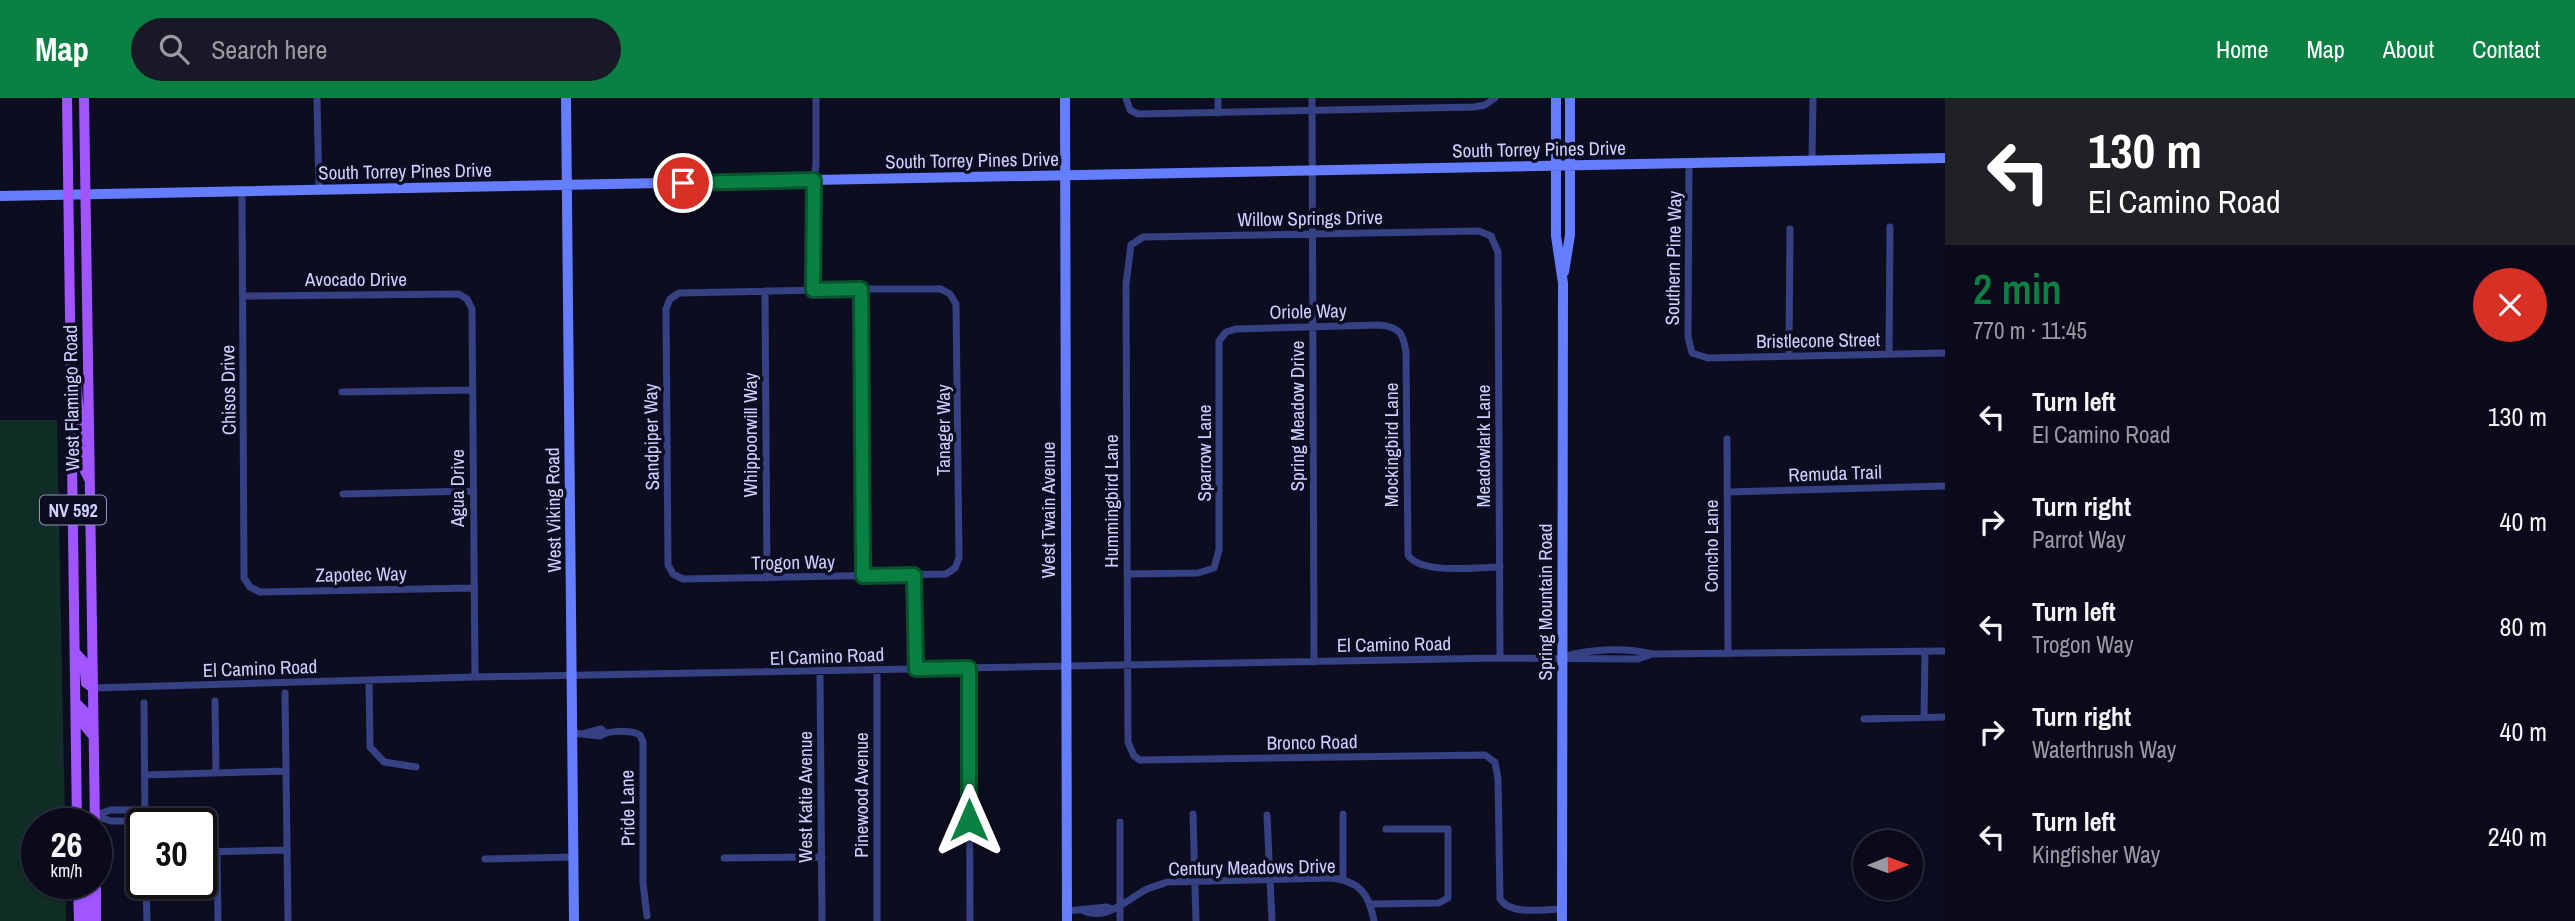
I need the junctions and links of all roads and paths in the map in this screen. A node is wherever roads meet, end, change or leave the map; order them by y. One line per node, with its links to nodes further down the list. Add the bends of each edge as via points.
1 (67, 98): 29 (main road, West Flamingo Road / NV 592)
2 (84, 98): 30 (main road, West Flamingo Road / NV 592)
3 (317, 98): 27 (street)
4 (566, 98): 26 (main road, West Viking Road)
5 (816, 98): 25 (street)
6 (1065, 98): 24 (main road, West Twain Avenue)
7 (1126, 98): 17 (street, via 1130,110 1138,114)
8 (1218, 98): 17 (street)
9 (1312, 98): 16 (street, Spring Meadow Drive)
10 (1407, 98): 15 (street)
11 (1556, 98): 21 (main road, Spring Mountain Road)
12 (1570, 98): 22 (main road, Spring Mountain Road)
13 (1812, 98): 19 (street)
14 (1494, 99): 15 (street, via 1474,107)
15 (1407, 108): 16 (street)
16 (1312, 110): 17 (street); 23 (street, Spring Meadow Drive)
17 (1218, 113)
18 (1945, 158): 19 (main road, South Torrey Pines Drive)
19 (1812, 161): 20 (main road, South Torrey Pines Drive)
20 (1689, 163): 22 (main road, South Torrey Pines Drive); 46 (street, Southern Pine Way, via 1688,337)
21 (1556, 166): 22 (main road, South Torrey Pines Drive); 23 (main road, South Torrey Pines Drive); 37 (main road, Spring Mountain Road, via 1556,236)
22 (1570, 166): 37 (main road, Spring Mountain Road, via 1570,235)
23 (1311, 170): 24 (main road, South Torrey Pines Drive); 34 (street, Spring Meadow Drive)
24 (1065, 176): 25 (main road, South Torrey Pines Drive); 78 (main road, West Twain Avenue)
25 (814, 180): 26 (main road, South Torrey Pines Drive); 39 (street)
26 (567, 186): 27 (main road, South Torrey Pines Drive); 84 (main road, West Viking Road)
27 (319, 190): 28 (main road, South Torrey Pines Drive)
28 (242, 192): 30 (main road, South Torrey Pines Drive); 41 (street, Chisos Drive)
29 (69, 195): 30 (main road, South Torrey Pines Drive); 31 (main road, South Torrey Pines Drive); 50 (main road, West Flamingo Road / NV 592)
30 (86, 195): 54 (main road, West Flamingo Road / NV 592)
31 (0, 196)
32 (1890, 227): 48 (street)
33 (1790, 229): 49 (street)
34 (1311, 234): 35 (street, Willow Springs Drive, via 1479,231); 36 (street, Willow Springs Drive, via 1143,237); 43 (street, Spring Meadow Drive)
35 (1491, 236): 61 (street, Meadowlark Lane, via 1498,252)
36 (1131, 245): 64 (street, Hummingbird Lane, via 1126,284)
37 (1563, 283): 74 (main road, Spring Mountain Road)
38 (861, 289): 39 (street); 62 (street, Tanager Way, via 941,289 950,294 958,314 959,558); 66 (street)
39 (813, 290): 40 (street)
40 (765, 291): 63 (street, Sandpiper Way, via 679,293 666,309 668,565); 67 (street, Whippoorwill Way)
41 (243, 296): 42 (street, Avocado Drive, via 459,295); 68 (street, Chisos Drive, via 244,578)
42 (467, 299): 51 (street, Agua Drive, via 472,309)
43 (1312, 327): 44 (street, Oriole Way, via 1379,325); 45 (street, Oriole Way, via 1236,329); 76 (street, Spring Meadow Drive)
44 (1398, 329): 61 (street, Mockingbird Lane, via 1406,352 1408,555 1412,562 1429,567)
45 (1221, 337): 64 (street, Sparrow Lane, via 1219,550 1213,568 1198,573)
46 (1692, 353): 49 (street, Bristlecone Street, via 1708,358)
47 (1945, 353): 48 (street, Bristlecone Street)
48 (1889, 354): 49 (street, Bristlecone Street)
49 (1789, 356)
50 (71, 364): 54 (main road, via 79,393 81,432); 55 (main road, West Flamingo Road / NV 592)
51 (473, 390): 52 (street); 58 (street, Agua Drive)
52 (342, 392)
53 (1727, 439): 59 (street, Concho Lane)
54 (89, 440): 56 (main road, West Flamingo Road / NV 592)
55 (73, 444): 56 (main road, via 79,446); 71 (main road, West Flamingo Road / NV 592)
56 (90, 482): 86 (main road, West Flamingo Road / NV 592)
57 (1945, 486): 59 (street, Remuda Trail)
58 (473, 491): 60 (street); 69 (street, Agua Drive)
59 (1727, 492): 73 (street, Concho Lane)
60 (343, 494)
61 (1500, 567): 75 (street, Meadowlark Lane)
62 (955, 568): 65 (street, Trogon Way, via 946,574)
63 (673, 574): 67 (street, Trogon Way, via 683,579)
64 (1127, 574): 77 (street, Hummingbird Lane)
65 (914, 575): 66 (street, Trogon Way); 80 (street)
66 (863, 576): 67 (street, Trogon Way)
67 (767, 578)
68 (250, 587): 69 (street, Zapotec Way, via 260,592)
69 (474, 588): 83 (street, Agua Drive)
70 (1945, 651): 72 (street, El Camino Road)
71 (75, 652): 86 (main road, via 84,662 86,683); 89 (main road, West Flamingo Road / NV 592)
72 (1925, 652): 73 (street, El Camino Road); 91 (street)
73 (1728, 654): 74 (street, El Camino Road, via 1638,650)
74 (1562, 657): 75 (street, El Camino Road); 124 (main road, Spring Mountain Road)
75 (1500, 658): 76 (street, El Camino Road)
76 (1314, 662): 77 (street, El Camino Road)
77 (1127, 665): 78 (street, El Camino Road); 96 (street, Hummingbird Lane, via 1128,743)
78 (1066, 667): 79 (street, El Camino Road); 126 (main road, West Twain Avenue)
79 (969, 668): 80 (street, El Camino Road); 136 (street)
80 (916, 669): 81 (street, El Camino Road)
81 (877, 670): 82 (street, El Camino Road); 135 (street, Pinewood Avenue)
82 (820, 672): 84 (street, El Camino Road); 112 (street, West Katie Avenue)
83 (475, 677): 84 (street, El Camino Road); 85 (street, El Camino Road)
84 (572, 677): 94 (main road, West Viking Road)
85 (369, 680): 86 (street, El Camino Road); 97 (street, via 370,747 384,762)
86 (93, 688): 95 (main road, West Flamingo Road / NV 592)
87 (285, 693): 98 (street)
88 (215, 701): 99 (street)
89 (76, 703): 95 (main road); 101 (main road, West Flamingo Road / NV 592)
90 (144, 703): 100 (street)
91 (1924, 717): 92 (street); 93 (street)
92 (1945, 717)
93 (1864, 719)
94 (573, 733): 111 (main road, West Viking Road); 125 (street, Pride Lane, via 591,736 632,730 640,734)
95 (94, 737): 102 (main road, West Flamingo Road / NV 592)
96 (1134, 756): 124 (street, Bronco Road, via 1140,760 1471,754 1491,758 1499,779 1500,899 1507,907)
97 (416, 767)
98 (286, 771): 99 (street); 109 (street)
99 (216, 774): 100 (street)
100 (145, 775): 103 (street)
101 (77, 808)
102 (95, 808)
103 (145, 808)
104 (1193, 814): 117 (street)
105 (1343, 814): 116 (street)
106 (1267, 815): 115 (street)
107 (1120, 822): 123 (street)
108 (1386, 829): 122 (street, via 1448,829 1448,898 1439,903)
109 (287, 850): 110 (street); 132 (street)
110 (217, 851): 131 (street)
111 (574, 857): 114 (street); 133 (main road, West Viking Road)
112 (822, 857): 113 (street); 134 (street, West Katie Avenue)
113 (724, 858)
114 (485, 859)
115 (1270, 878): 116 (street, Century Meadows Drive); 117 (street, Century Meadows Drive); 139 (street)
116 (1343, 880): 122 (street, Century Meadows Drive, via 1355,883)
117 (1195, 882): 123 (street, Century Meadows Drive, via 1146,889); 138 (street)
118 (78, 899): 127 (main road)
119 (86, 899): 128 (main road)
120 (96, 899): 129 (main road)
121 (146, 899): 130 (street)
122 (1371, 904): 140 (street)
123 (1120, 908): 126 (street, Century Meadows Drive); 137 (street)
124 (1562, 909): 141 (main road, Spring Mountain Road)
125 (647, 916)
126 (1067, 916)
127 (79, 921)
128 (87, 921)
129 (96, 921)
130 (147, 921)
131 (218, 921)
132 (288, 921)
133 (574, 921)
134 (822, 921)
135 (877, 921)
136 (970, 921)
137 (1120, 921)
138 (1196, 921)
139 (1272, 921)
140 (1374, 921)
141 (1562, 921)

